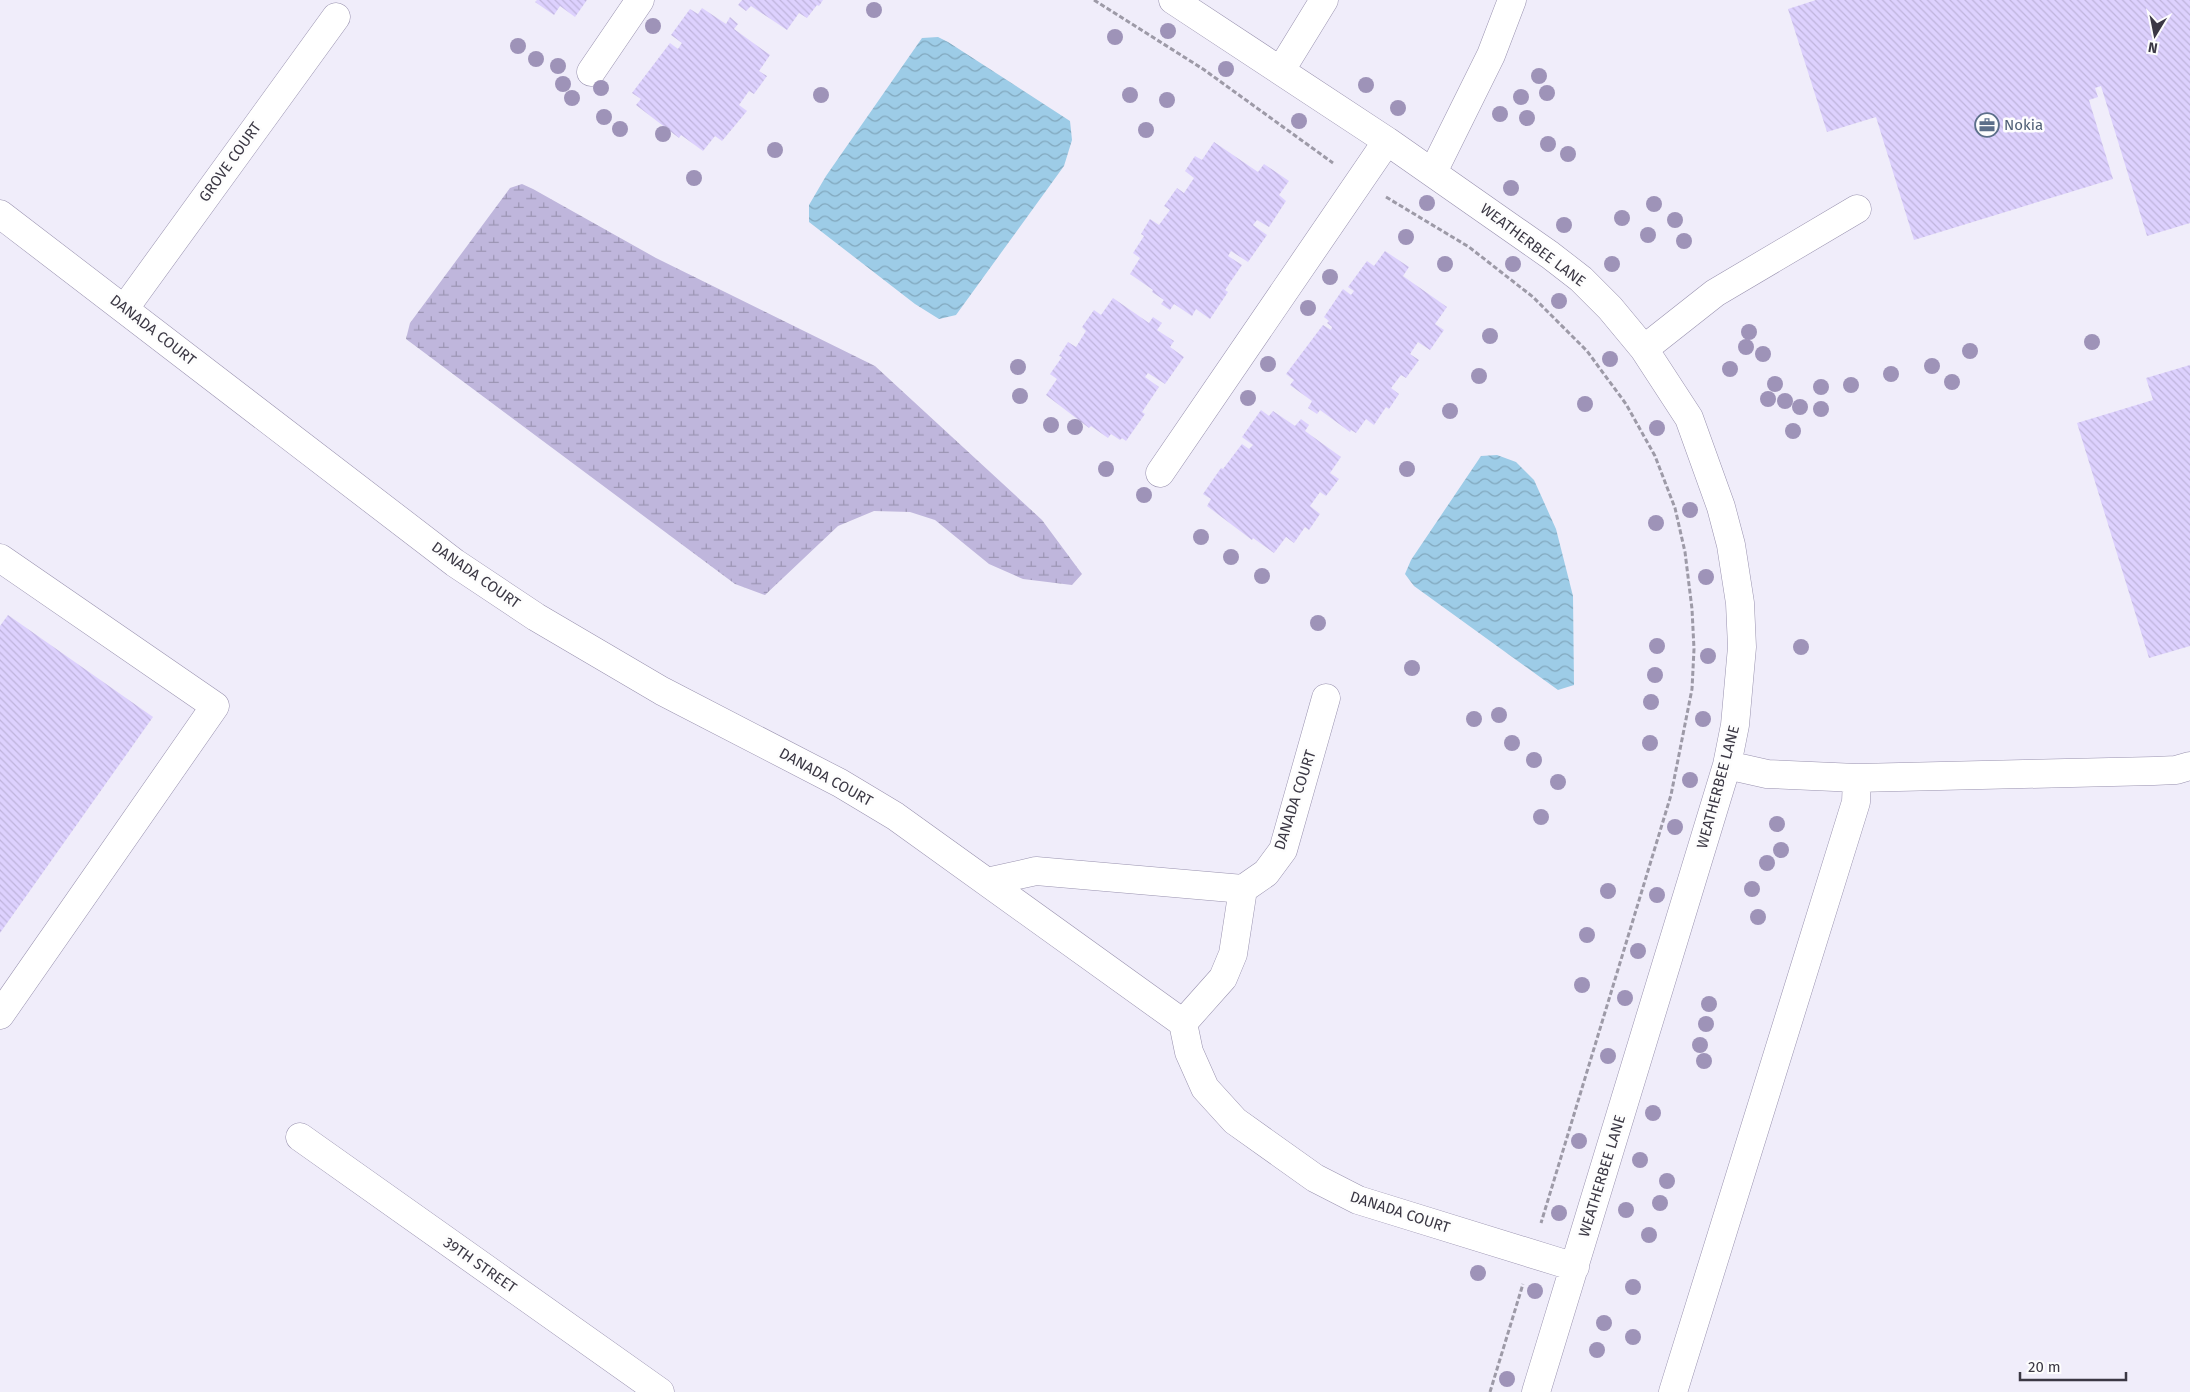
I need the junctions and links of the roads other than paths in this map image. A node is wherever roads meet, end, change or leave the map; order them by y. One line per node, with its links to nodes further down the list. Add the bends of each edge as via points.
1 (640, 0): 7 (street)
2 (1173, 0): 6 (street, WEATHERBEE LANE)
3 (1324, 0): 6 (street)
4 (1512, 0): 9 (street, via 1491,55)
5 (336, 17): 12 (street, GROVE COURT)
6 (1281, 70): 8 (street, WEATHERBEE LANE)
7 (590, 72)
8 (1387, 141): 9 (street, WEATHERBEE LANE); 14 (street)
9 (1433, 172): 13 (street, WEATHERBEE LANE, via 1581,279)
10 (1857, 210): 13 (street, via 1715,293)
11 (0, 214): 12 (street, DANADA COURT)
12 (125, 308): 20 (street, DANADA COURT, via 455,563 519,606 662,690 840,783 895,816)
13 (1644, 349): 17 (street, WEATHERBEE LANE, via 1689,418 1731,545 1740,603 1742,647 1736,725)
14 (1160, 473)
15 (0, 558): 22 (street, via 215,706)
16 (1326, 698): 21 (street, DANADA COURT, via 1283,850 1266,873)
17 (1727, 765): 19 (street, via 1766,774); 25 (street, WEATHERBEE LANE)
18 (2190, 766): 19 (street, via 2154,771)
19 (1857, 778): 28 (street, via 1856,802)
20 (987, 882): 21 (street, via 1036,871); 23 (street, DANADA COURT)
21 (1243, 888): 23 (street, via 1233,954 1223,978)
22 (0, 1015)
23 (1183, 1023): 25 (street, DANADA COURT, via 1189,1052 1205,1088 1235,1121 1316,1178 1358,1200)
24 (300, 1137): 26 (street, 39TH STREET)
25 (1575, 1267): 27 (street, WEATHERBEE LANE)
26 (660, 1392)
27 (1536, 1392)
28 (1673, 1392)

